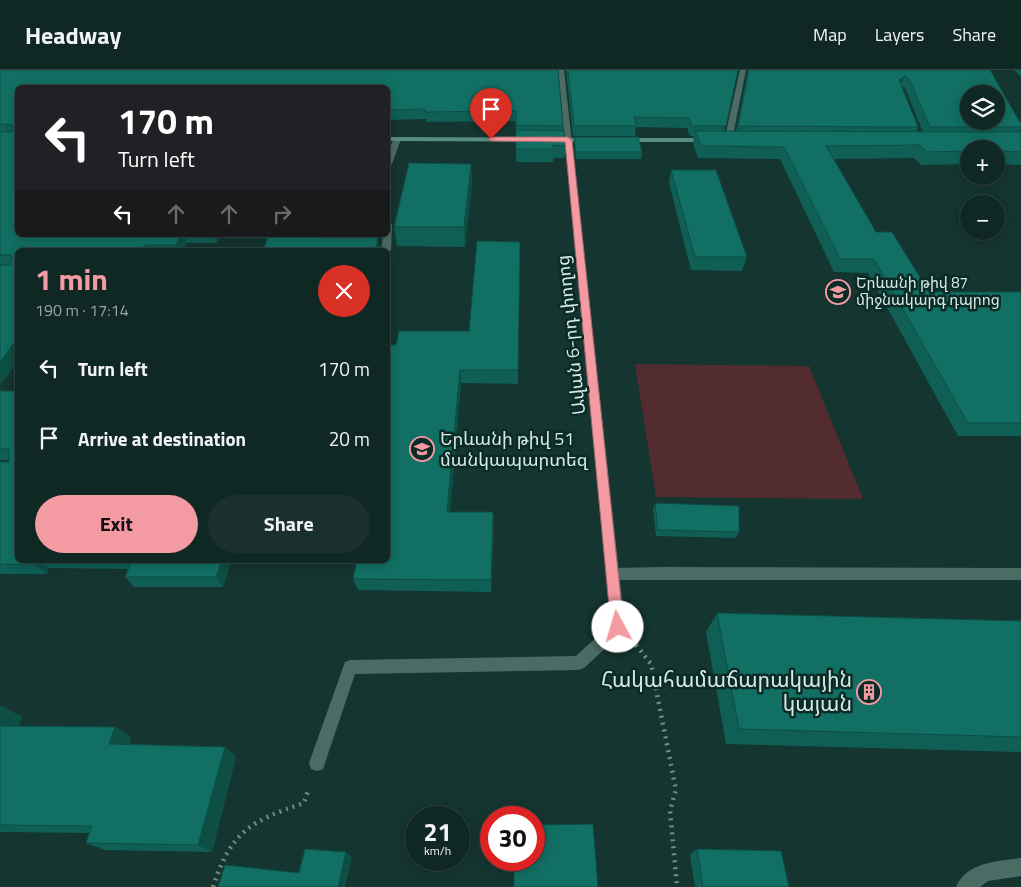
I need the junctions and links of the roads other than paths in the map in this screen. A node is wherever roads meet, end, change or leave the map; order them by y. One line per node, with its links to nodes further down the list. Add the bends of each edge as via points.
1 (561, 70): 5 (street, Ավան 6-րդ փողոց)
2 (743, 70): 8 (street)
3 (390, 139): 4 (street)
4 (397, 139): 5 (street); 10 (street)
5 (568, 140): 6 (street); 11 (street, Ավան 6-րդ փողոց)
6 (598, 140)
7 (616, 140): 8 (street)
8 (728, 141): 9 (street)
9 (738, 141)
10 (390, 158)
11 (612, 574): 12 (street); 13 (street, Ավան 6-րդ փողոց, via 618,627 579,663 350,667)
12 (1021, 574)
13 (317, 763)
14 (1021, 867): 15 (street, via 984,872)
15 (965, 887)

